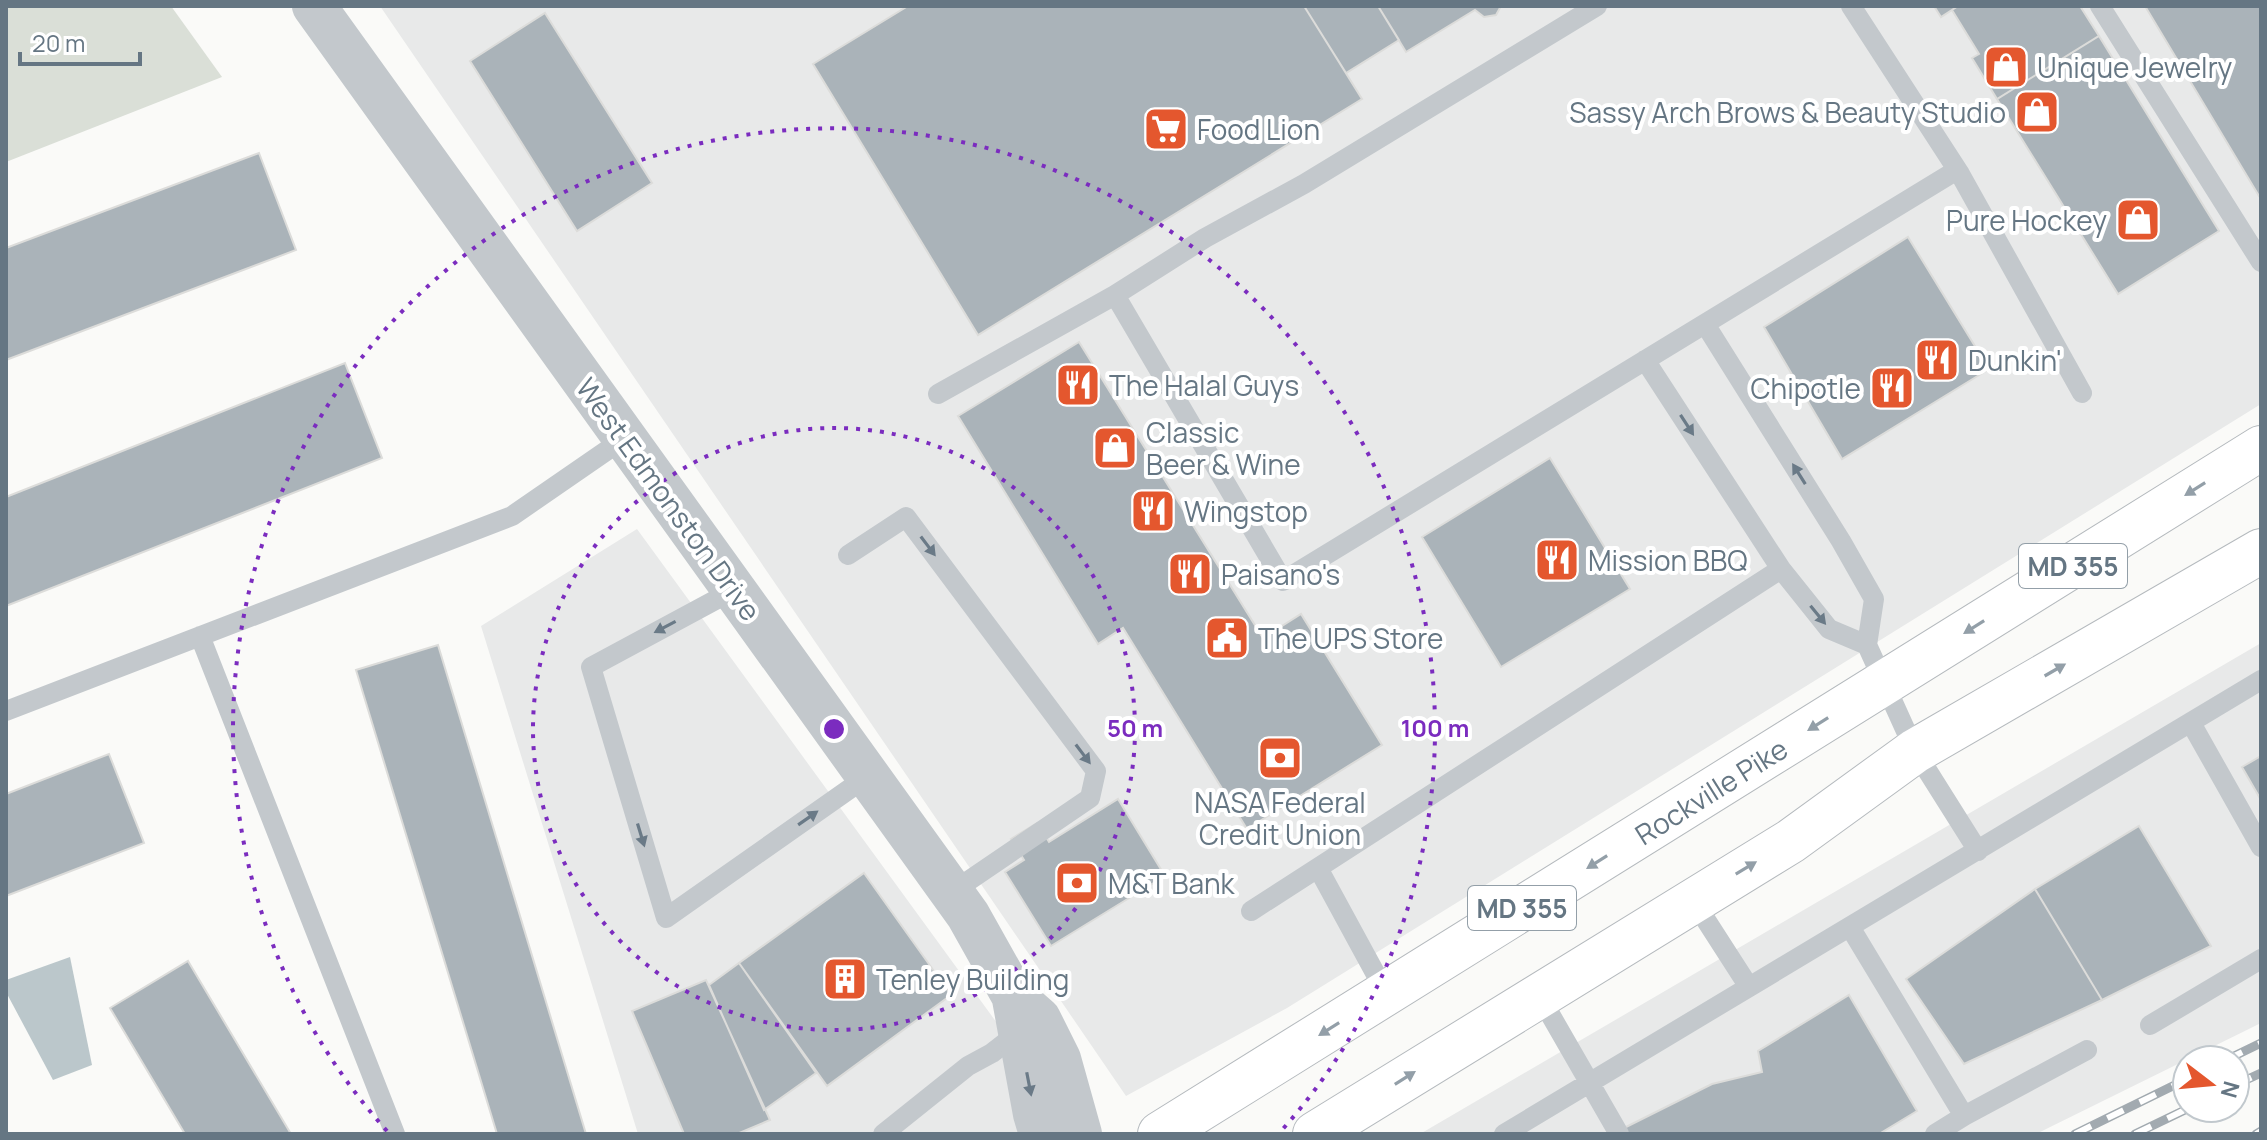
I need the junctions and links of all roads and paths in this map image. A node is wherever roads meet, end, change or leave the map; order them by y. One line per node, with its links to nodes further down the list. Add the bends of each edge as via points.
1 (314, 6): 12 (street, West Edmonston Drive)
2 (1597, 6): 7 (lane)
3 (1851, 6): 5 (lane)
4 (2100, 6): 6 (lane)
5 (1957, 170): 8 (lane); 10 (lane)
6 (2261, 262)
7 (1115, 295): 9 (lane, via 1283,581); 11 (lane)
8 (1705, 324): 9 (lane); 19 (lane, one-way to 8, via 1874,599)
9 (1645, 360): 16 (lane, one-way to 16)
10 (2082, 393)
11 (938, 394)
12 (625, 438): 17 (street, West Edmonston Drive); 18 (lane, via 512,516)
13 (2261, 448): 19 (main road, Rockville Pike / MD 355, one-way to 19)
14 (2261, 551): 23 (main road, MD 355, one-way to 14)
15 (848, 555): 28 (lane, one-way to 28, via 906,517 1096,771 1090,798)
16 (1781, 569): 19 (lane, one-way to 19, via 1829,629); 27 (lane)
17 (734, 590): 24 (street, West Edmonston Drive); 24 (lane, one-way to 24, via 591,667 666,918)
18 (200, 636): 21 (lane); 41 (lane)
19 (1875, 664): 23 (lane); 34 (main road, Rockville Pike / MD 355, one-way to 34)
20 (2261, 680): 22 (lane)
21 (6, 711)
22 (2191, 723): 25 (lane); 26 (lane)
23 (1915, 751): 26 (lane); 29 (main road, MD 355, one-way to 23, via 1791,841)
24 (868, 776): 28 (street, West Edmonston Drive)
25 (2261, 847)
26 (1978, 851): 31 (lane)
27 (1318, 868): 30 (lane); 34 (lane)
28 (952, 892): 36 (street, West Edmonston Drive)
29 (1693, 900): 33 (lane); 35 (main road, MD 355)
30 (1251, 911)
31 (1850, 927): 33 (lane); 40 (lane)
32 (2261, 959): 37 (lane)
33 (1749, 987): 39 (lane)
34 (1386, 993): 45 (main road, Rockville Pike / MD 355, one-way to 45)
35 (1539, 995): 39 (lane); 46 (main road, MD 355, one-way to 35)
36 (1016, 1015): 42 (lane, via 992,1053); 43 (street, West Edmonston Drive, one-way to 43); 44 (street, West Edmonston Drive, via 1039,1019 1059,1059)
37 (2150, 1025)
38 (2087, 1050): 40 (lane)
39 (1591, 1082): 47 (lane); 48 (lane)
40 (1964, 1116): 49 (lane)
41 (395, 1134)
42 (883, 1134)
43 (1041, 1134)
44 (1080, 1134)
45 (1160, 1134)
46 (1316, 1134)
47 (1504, 1134)
48 (1619, 1134)
49 (1935, 1134)

